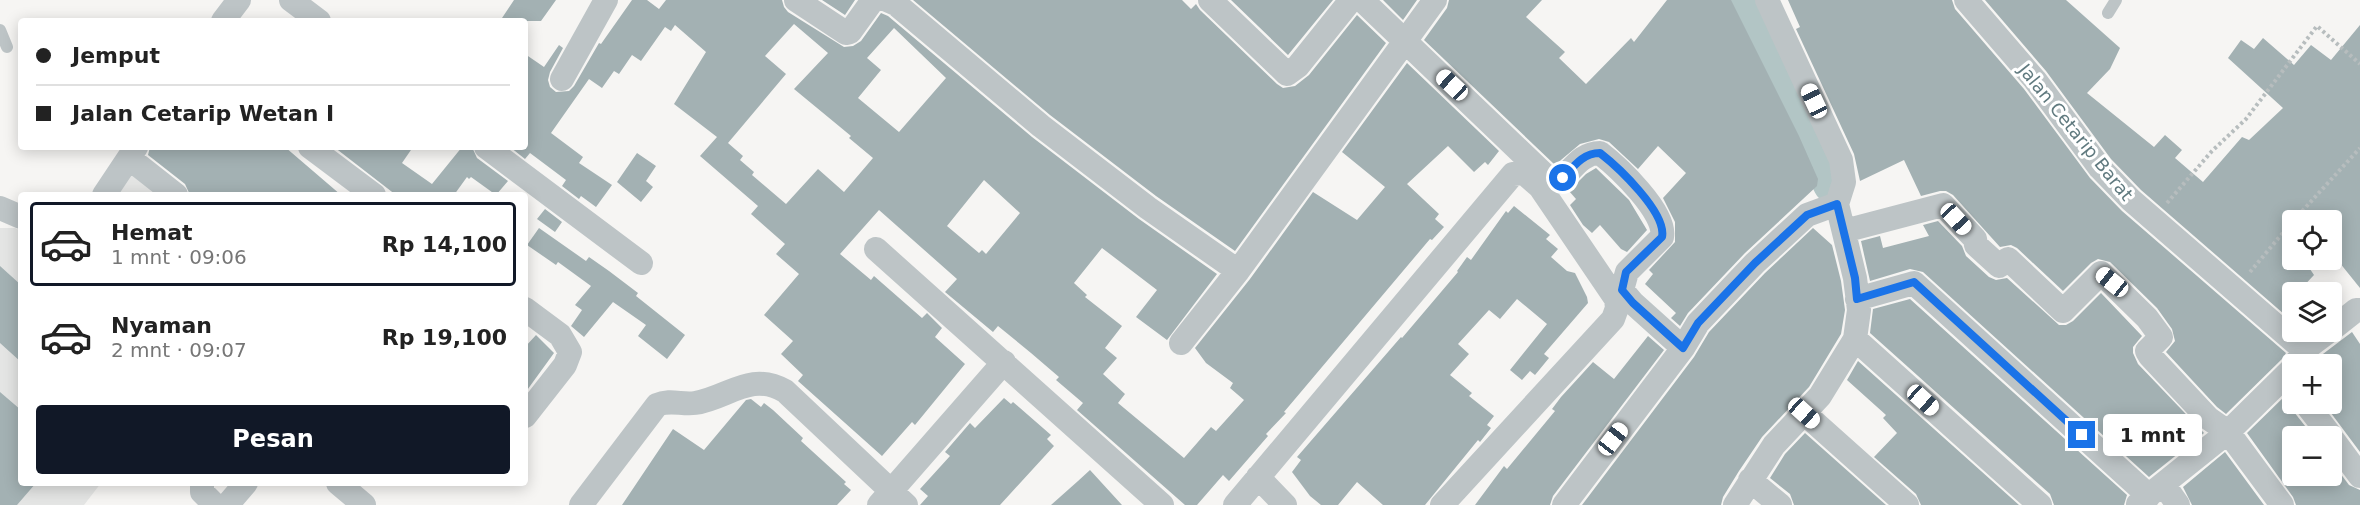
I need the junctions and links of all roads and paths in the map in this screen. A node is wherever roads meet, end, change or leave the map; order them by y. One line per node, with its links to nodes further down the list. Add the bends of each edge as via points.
1 (239, 0): 15 (street)
2 (291, 0): 16 (street)
3 (606, 0): 21 (street)
4 (796, 0): 5 (street, via 846,33)
5 (873, 0)
6 (887, 0): 38 (street, via 1041,126)
7 (1210, 0): 8 (street, via 1287,74 1298,66)
8 (1351, 0)
9 (1362, 0): 18 (street)
10 (1435, 0): 18 (street)
11 (1767, 0): 29 (street, via 1841,160 1844,182)
12 (1966, 0): 33 (street, Jalan Cetarip Barat, via 2035,80 2100,168)
13 (2116, 0): 14 (lane)
14 (2108, 13)
15 (225, 18)
16 (315, 18)
17 (0, 30): 19 (lane)
18 (1404, 40): 38 (street); 47 (street, via 1550,180 1558,182 1591,153 1600,153 1621,172 1654,209 1663,230 1662,237 1626,272 1622,290)
19 (6, 47)
20 (2360, 63): 33 (path, via 2317,26 2247,119 2212,151)
21 (561, 78)
22 (2360, 148): 31 (path)
23 (314, 150): 28 (street)
24 (490, 150): 37 (street)
25 (133, 152): 26 (street); 27 (street)
26 (106, 192)
27 (173, 192)
28 (370, 192)
29 (1837, 204): 34 (street); 47 (street, via 1807,215 1755,263 1698,323)
30 (0, 207): 32 (street)
31 (2303, 210)
32 (18, 216)
33 (2152, 220): 39 (street, Jalan Cetarip Barat)
34 (1844, 231): 40 (street); 56 (street, via 1943,205 1999,266 2008,259 2063,311 2101,273 2161,337 2147,351 2150,356 2208,418)
35 (2282, 234): 39 (path)
36 (876, 249): 50 (street)
37 (641, 264)
38 (1238, 271): 46 (street)
39 (2235, 290): 48 (street, Jalan Cetarip Barat)
40 (1857, 299): 44 (street); 64 (street, via 1914,282)
41 (2360, 310): 43 (street)
42 (528, 311): 52 (street, via 560,335 570,352 565,365)
43 (2342, 321)
44 (1855, 339): 53 (street, via 1820,396); 78 (street)
45 (2320, 342): 49 (street)
46 (1181, 343)
47 (1683, 348): 74 (street)
48 (2283, 354)
49 (2308, 354)
50 (1004, 362): 65 (street); 70 (street)
51 (2282, 380): 56 (street)
52 (528, 412)
53 (1804, 413): 60 (street, via 1774,445); 77 (street)
54 (2314, 414): 55 (street)
55 (2323, 426)
56 (2228, 432): 64 (street); 80 (street)
57 (2342, 452): 58 (street)
58 (2360, 476)
59 (1258, 477): 71 (street); 72 (street); 73 (street, via 1513,174 1524,173 1540,187 1616,299 1617,308 1613,319)
60 (1750, 480): 75 (street); 76 (street)
61 (202, 486): 66 (street, via 202,492)
62 (243, 486): 67 (street)
63 (342, 486): 68 (street)
64 (2150, 495): 79 (street)
65 (892, 500): 69 (street, via 785,392 761,383 744,385 694,404 657,405)
66 (215, 505)
67 (227, 505)
68 (364, 505)
69 (581, 505)
70 (1162, 505)
71 (1235, 505)
72 (1285, 505)
73 (1442, 505)
74 (1564, 505)
75 (1735, 505)
76 (1780, 505)
77 (1907, 505)
78 (2040, 505)
79 (2178, 505)
80 (2282, 505)

